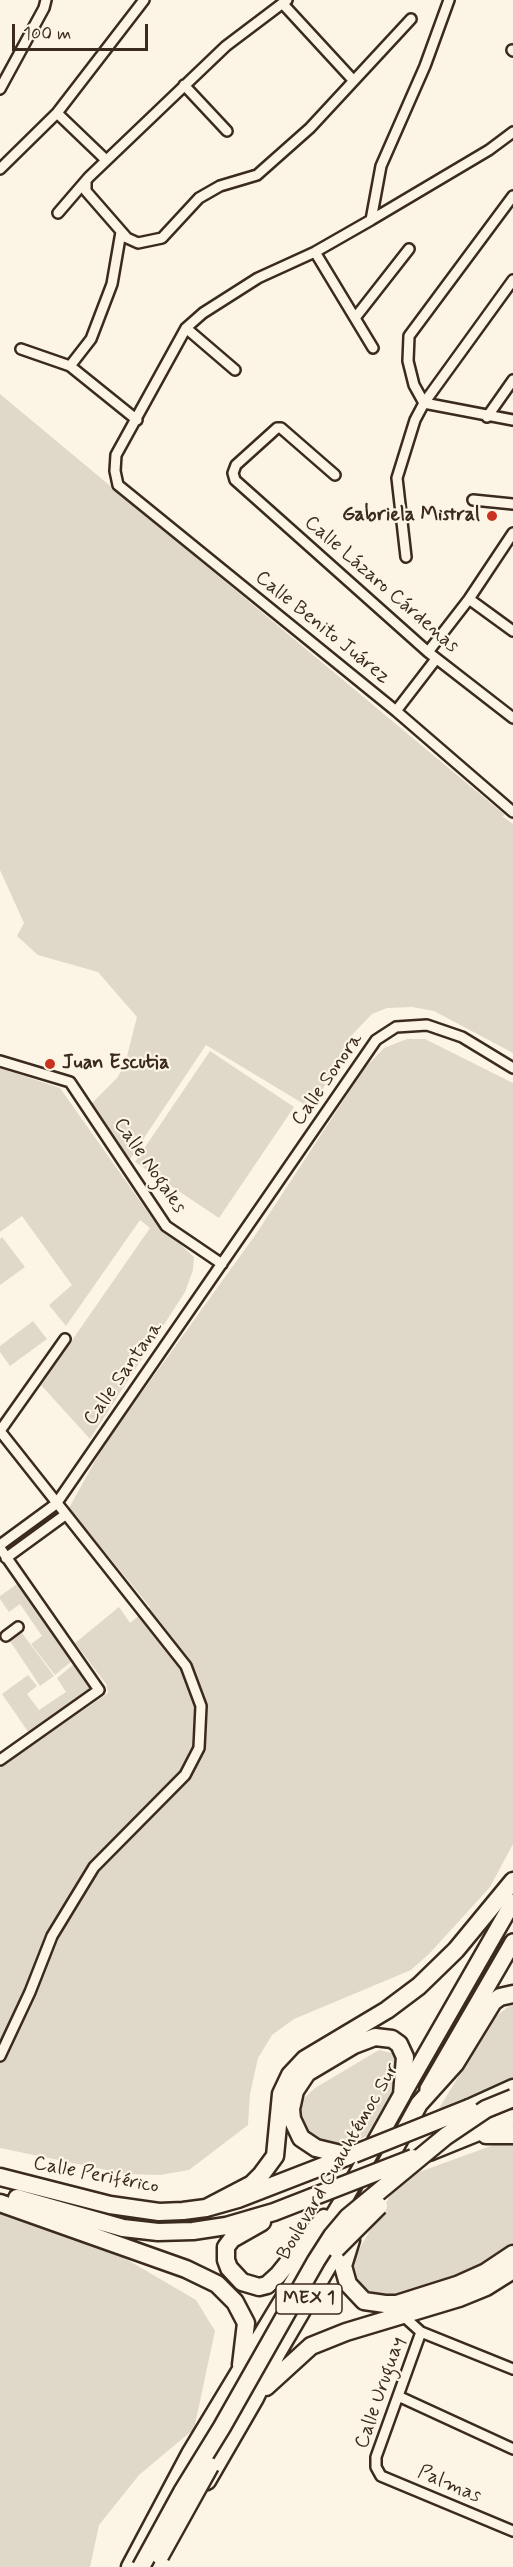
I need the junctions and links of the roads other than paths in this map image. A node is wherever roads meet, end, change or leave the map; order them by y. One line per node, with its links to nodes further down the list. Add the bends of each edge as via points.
1 (46, 0): 8 (street)
2 (144, 0): 9 (street)
3 (449, 0): 17 (street, via 381,166)
4 (285, 2): 6 (street); 7 (street, via 226,46)
5 (411, 19): 6 (street)
6 (352, 80): 18 (street, via 310,128 257,175 220,186 199,198 162,238 138,243)
7 (184, 85): 10 (street); 12 (street)
8 (0, 90)
9 (57, 113): 12 (street); 13 (street)
10 (227, 131)
11 (513, 132): 17 (street)
12 (106, 160): 14 (street)
13 (0, 169)
14 (86, 183): 16 (street); 18 (street, via 86,191)
15 (513, 196): 29 (street, via 409,336 408,361)
16 (58, 213)
17 (371, 220): 20 (street)
18 (120, 232): 26 (street, via 112,284 91,339)
19 (409, 249): 22 (street)
20 (315, 252): 22 (street); 23 (street, via 258,278)
21 (513, 280): 29 (street)
22 (355, 318): 24 (street)
23 (186, 328): 27 (street); 31 (street)
24 (373, 348)
25 (21, 349): 26 (street)
26 (70, 366): 31 (street)
27 (235, 370)
28 (513, 380): 30 (street)
29 (424, 403): 30 (street); 37 (street, via 397,478)
30 (488, 417): 32 (street)
31 (137, 420): 42 (street, Calle Benito Juárez, via 116,455 118,485)
32 (513, 420)
33 (335, 475): 40 (street, Calle Lázaro Cárdenas, via 281,428 236,465 233,473 235,480)
34 (473, 500): 35 (street)
35 (513, 504)
36 (512, 537): 38 (street)
37 (406, 557)
38 (469, 599): 39 (street); 40 (street)
39 (513, 631)
40 (428, 652): 41 (street, Calle Lázaro Cárdenas)
41 (436, 659): 42 (street); 43 (street, Calle Lázaro Cárdenas)
42 (396, 711): 44 (street, Calle Benito Juárez)
43 (513, 718)
44 (513, 812)
45 (0, 1061): 47 (street, Calle Nogales, via 70,1082 166,1226)
46 (513, 1068): 47 (street, Calle Sonora, via 462,1037 427,1025 396,1027 376,1040)
47 (222, 1264): 50 (street, Calle Santana)
48 (65, 1339): 49 (street)
49 (0, 1431): 50 (street)
50 (56, 1504): 51 (street); 52 (street, Calle Santana)
51 (65, 1515): 53 (street); 61 (street, via 186,1666 201,1706 199,1748 185,1775 94,1868 52,1936)
52 (0, 1547): 53 (street)
53 (6, 1558): 56 (street, via 99,1689)
54 (18, 1627): 55 (street)
55 (6, 1636)
56 (0, 1760)
57 (513, 1881): 76 (highway, via 456,1950 419,1986 306,2059 290,2075 281,2094 275,2156 252,2184)
58 (513, 1902): 63 (main road, Boulevard Cuauhtémoc Sur / MEX 1)
59 (513, 1942): 65 (main road, Boulevard Cuauhtémoc Sur / MEX 1)
60 (513, 1994): 65 (highway, via 493,2002 455,2064)
61 (0, 2056)
62 (513, 2088): 70 (highway, Calle Periférico, bridge)
63 (402, 2095): 70 (highway, via 404,2050 384,2037 365,2039 301,2080 291,2109 301,2138 316,2148); 75 (highway, Boulevard Cuauhtémoc Sur / MEX 1)
64 (513, 2098): 90 (highway, bridge, via 486,2109 446,2136 348,2217 332,2236)
65 (419, 2104): 73 (highway, Boulevard Cuauhtémoc Sur / MEX 1)
66 (513, 2108): 91 (highway, bridge, via 460,2138 374,2210 339,2245 312,2283)
67 (513, 2118): 69 (highway)
68 (513, 2134): 69 (highway, via 484,2135)
69 (450, 2144): 77 (highway, Calle Periférico, bridge)
70 (351, 2155): 76 (highway, Calle Periférico, via 259,2192)
71 (0, 2177): 76 (highway, Calle Periférico, via 134,2209 159,2212)
72 (0, 2194): 77 (highway, Calle Periférico, via 140,2231 193,2231)
73 (365, 2202): 80 (highway, via 345,2256 345,2277 364,2301); 85 (highway, Boulevard Cuauhtémoc Sur / MEX 1)
74 (0, 2203): 83 (highway, via 186,2269 217,2284 235,2302 246,2324)
75 (341, 2204): 77 (highway, via 314,2228 267,2284 259,2287 242,2282 229,2268 226,2247); 83 (highway, Boulevard Cuauhtémoc Sur / MEX 1)
76 (206, 2208)
77 (274, 2212)
78 (513, 2254): 80 (highway, via 486,2272)
79 (513, 2270): 80 (highway, via 459,2298)
80 (399, 2309): 81 (street); 85 (highway, via 311,2346)
81 (421, 2332): 82 (street); 84 (street, Calle Uruguay)
82 (513, 2369)
83 (237, 2378): 89 (highway, Boulevard Cuauhtémoc Sur / MEX 1, via 171,2487)
84 (398, 2396): 86 (street); 87 (street, Calle Uruguay)
85 (255, 2398): 92 (highway, Boulevard Cuauhtémoc Sur / MEX 1)
86 (513, 2449)
87 (376, 2467): 88 (street, Palmas, via 381,2476)
88 (513, 2531)
89 (130, 2567)
90 (141, 2567)
91 (154, 2567)
92 (159, 2567)

